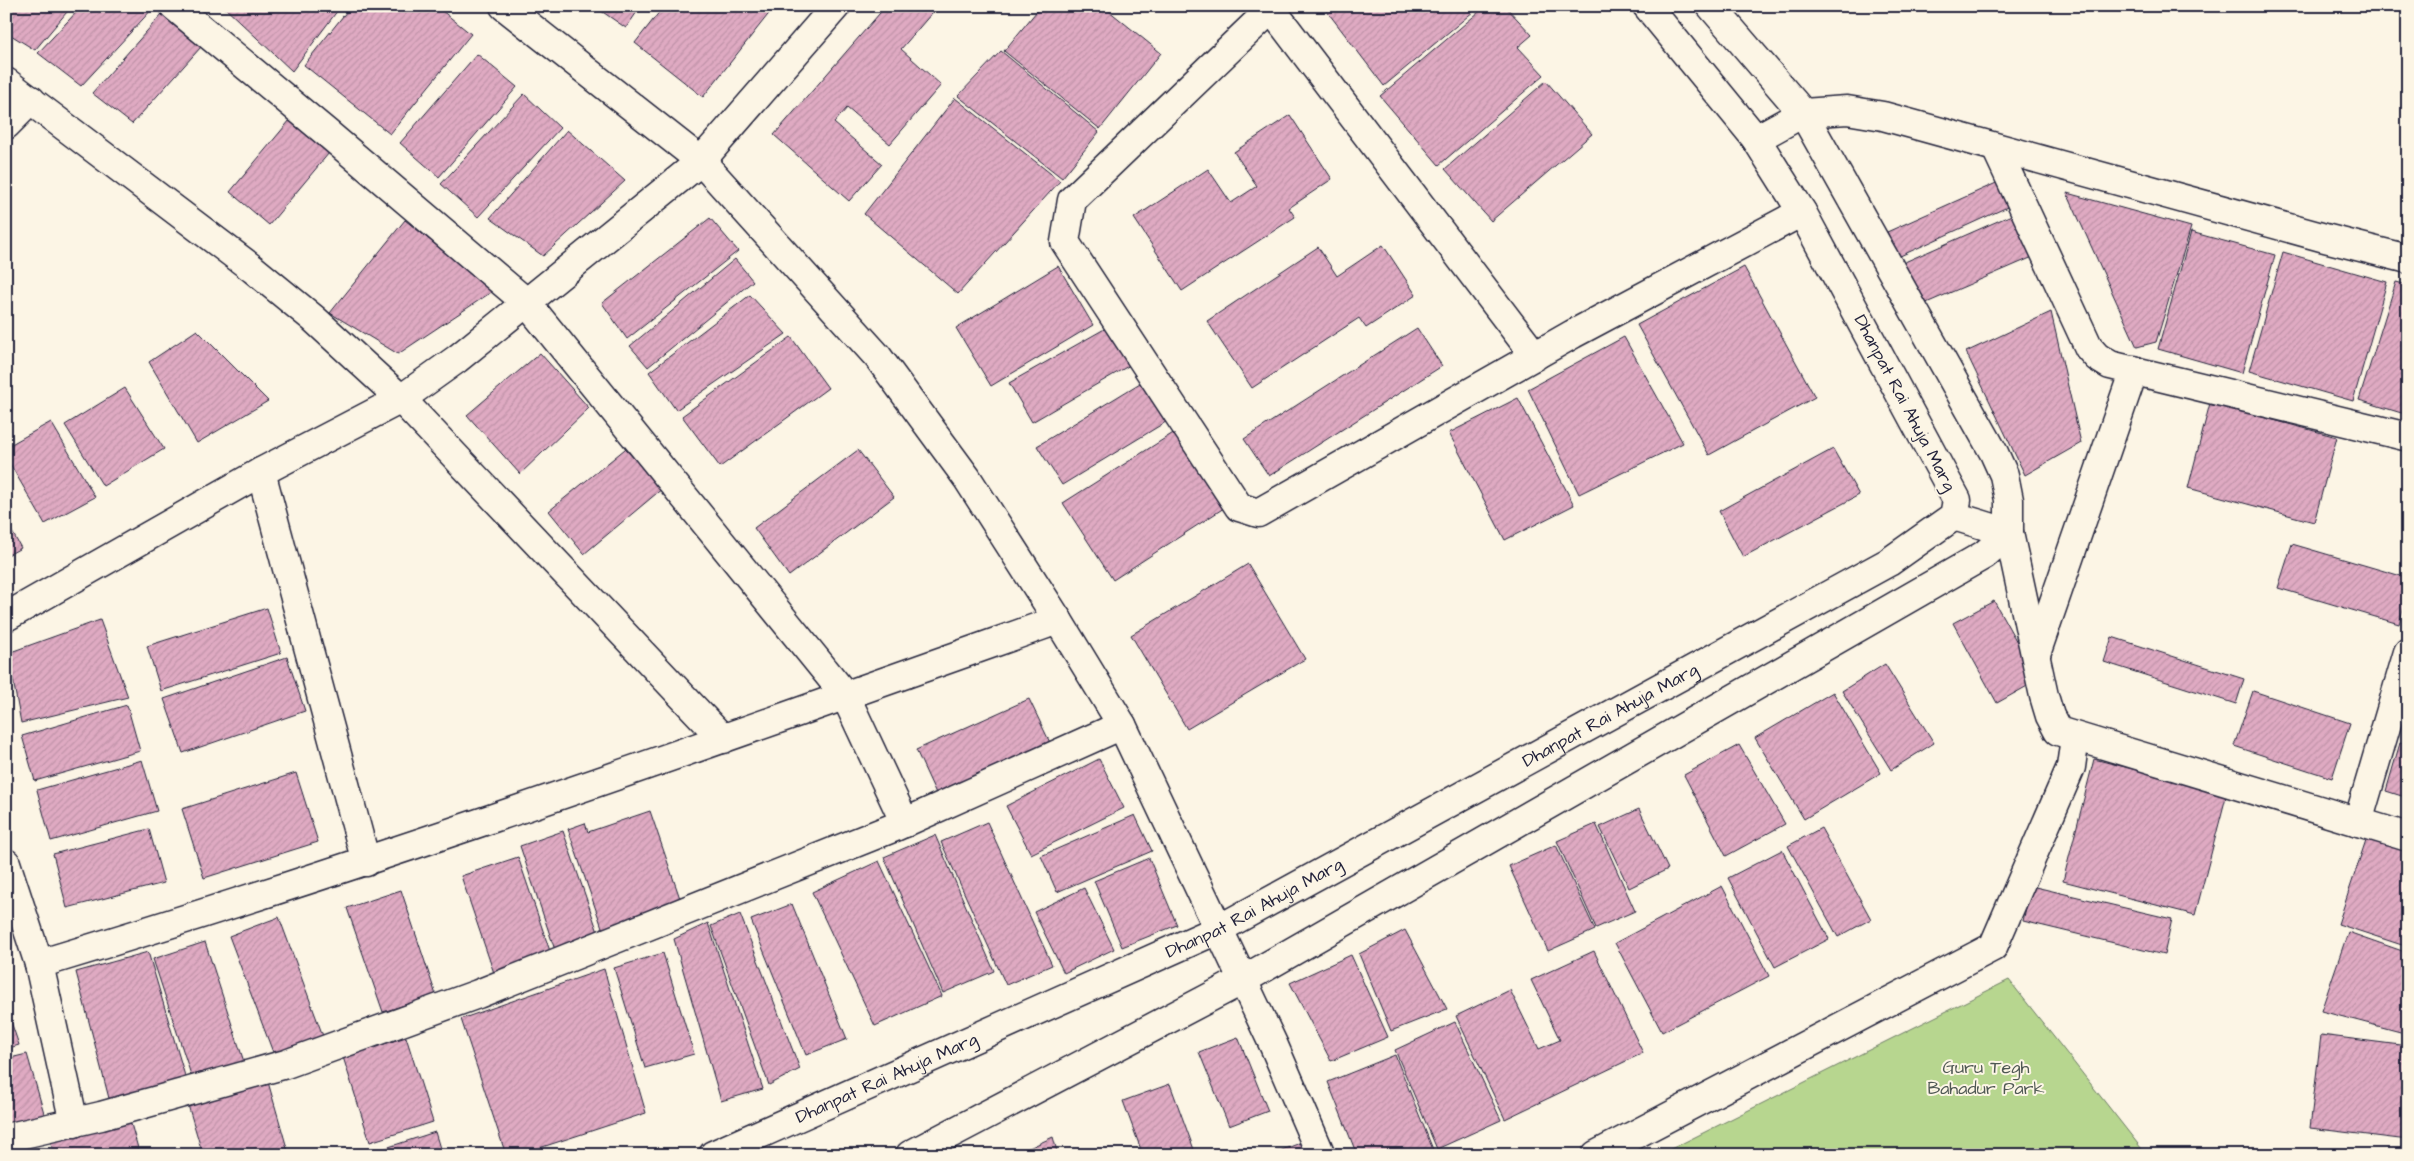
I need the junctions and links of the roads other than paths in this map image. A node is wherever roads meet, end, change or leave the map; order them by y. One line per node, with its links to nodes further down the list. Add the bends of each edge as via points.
1 (174, 6): 16 (street)
2 (504, 6): 13 (street)
3 (836, 6): 13 (street)
4 (1647, 6): 11 (street, Dhanpat Rai Ahuja Marg)
5 (1711, 6): 9 (street)
6 (1270, 8): 17 (street); 17 (street, via 1072,200 1065,242 1240,506 1258,513)
7 (6, 82): 8 (street)
8 (31, 100): 10 (street); 19 (street, via 253,269)
9 (1803, 113): 11 (street); 12 (street, via 1847,110 1883,116); 23 (street, via 1994,453 2010,500)
10 (6, 125)
11 (1756, 139): 14 (street, Dhanpat Rai Ahuja Marg)
12 (1996, 148): 15 (street); 18 (street, via 2089,348 2110,364)
13 (701, 162): 16 (street); 25 (street, via 878,357 967,478)
14 (1802, 212): 17 (street); 22 (street, Dhanpat Rai Ahuja Marg, via 1957,500)
15 (2408, 259)
16 (526, 303): 19 (street); 28 (street)
17 (1535, 356)
18 (2134, 370): 20 (street); 27 (street)
19 (402, 399): 21 (street); 31 (street)
20 (2408, 437)
21 (261, 472): 24 (street); 36 (street)
22 (1954, 516): 23 (street); 37 (street, Dhanpat Rai Ahuja Marg, via 1889,562)
23 (2009, 533): 27 (street); 39 (street, via 1984,555)
24 (6, 616)
25 (1058, 620): 28 (street); 29 (street)
26 (2408, 652): 32 (street)
27 (2036, 655): 30 (street, via 2050,716 2058,731)
28 (845, 695): 31 (street); 33 (street)
29 (1122, 725): 33 (street); 37 (street)
30 (2075, 738): 32 (street); 45 (street, via 2071,767 1993,947)
31 (723, 739): 36 (street)
32 (2358, 822): 34 (street)
33 (904, 823): 40 (street, via 478,994 286,1064)
34 (2408, 837)
35 (6, 862): 38 (street)
36 (366, 862): 38 (street)
37 (1217, 930): 39 (street); 42 (street, Dhanpat Rai Ahuja Marg)
38 (40, 964): 40 (street)
39 (1241, 981): 43 (street); 44 (street, via 1274,1046)
40 (74, 1123): 41 (street)
41 (6, 1138)
42 (713, 1155)
43 (910, 1155)
44 (1321, 1155)
45 (1596, 1155)

